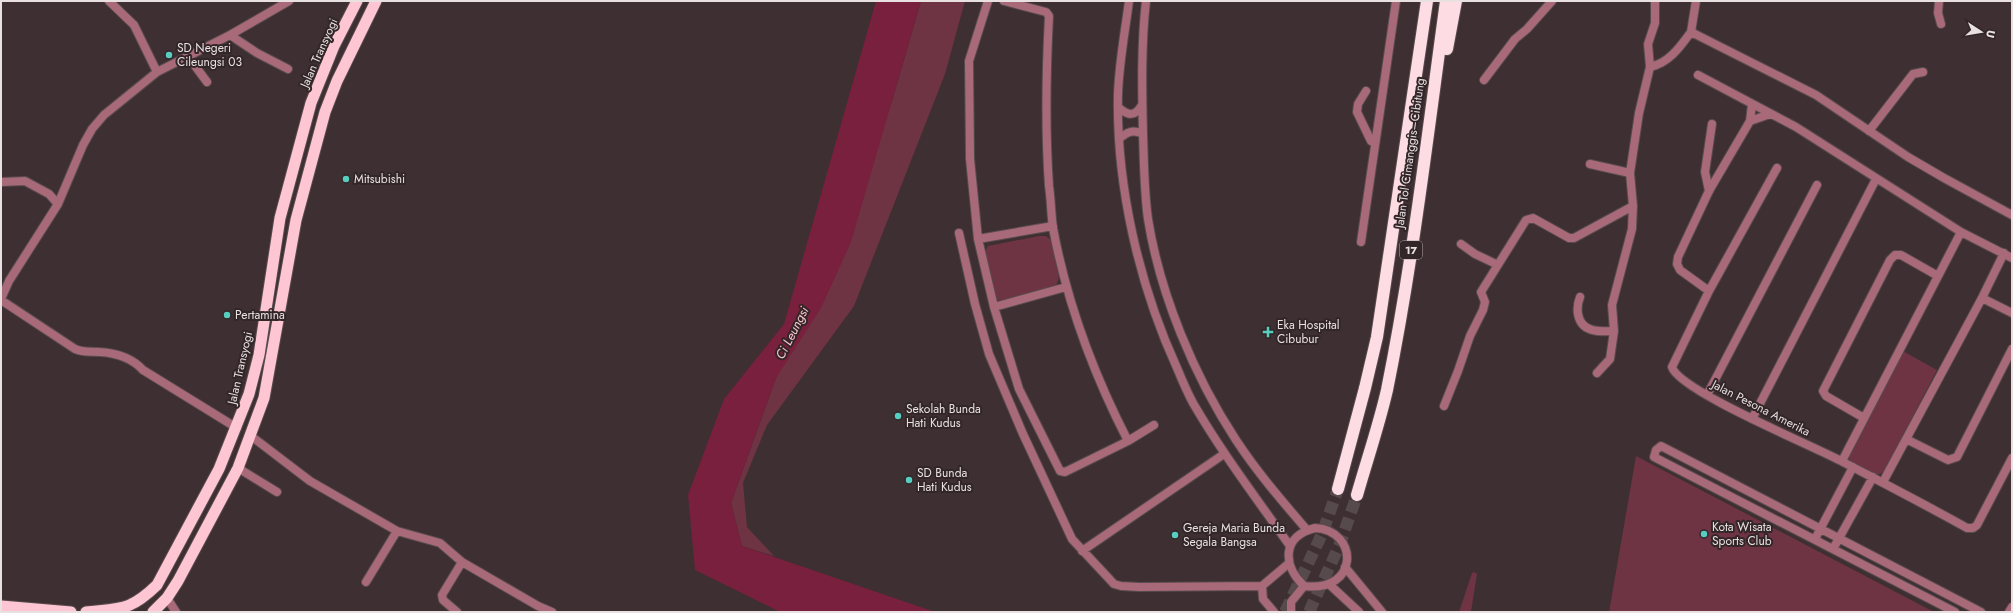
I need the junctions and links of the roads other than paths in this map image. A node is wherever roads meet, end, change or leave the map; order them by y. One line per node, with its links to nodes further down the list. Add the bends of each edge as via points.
1 (108, 1): 23 (street, via 134,25)
2 (289, 1): 19 (street)
3 (357, 1): 68 (highway, Jalan Transyogi, via 334,46 311,103 280,218)
4 (376, 1): 69 (highway, via 324,112 296,220)
5 (988, 1): 54 (street, via 969,61 970,159)
6 (1004, 1): 51 (street, via 1046,12 1049,16 1045,93)
7 (1129, 1): 31 (street)
8 (1146, 1): 30 (street, via 1143,26)
9 (1396, 1): 38 (street, via 1380,121)
10 (1426, 1): 89 (highway, Jalan Tol Cimanggis–Cibitung / 17, via 1377,337)
11 (1446, 1): 42 (highway, Jalan Tol Cimanggis–Cibitung / 17)
12 (1456, 1): 42 (highway)
13 (1552, 1): 26 (street, via 1515,39)
14 (1654, 1): 21 (street, via 1655,23 1648,44)
15 (1696, 1): 18 (street)
16 (1939, 1): 17 (street, via 1938,13)
17 (1941, 24)
18 (1691, 32): 21 (street, via 1668,59 1660,65); 35 (street, via 1816,95)
19 (230, 35): 20 (street); 22 (street)
20 (187, 55): 23 (street); 27 (street)
21 (1650, 67): 43 (street, via 1639,113)
22 (288, 69)
23 (157, 72): 48 (street, via 104,115 92,129 83,144)
24 (1923, 72): 35 (street, via 1913,74)
25 (1698, 75): 29 (street)
26 (1484, 80)
27 (207, 82)
28 (1366, 91): 38 (street, via 1358,104 1357,112)
29 (1752, 104): 32 (street); 33 (street)
30 (1142, 105): 31 (street, via 1131,115); 36 (street)
31 (1118, 107): 37 (street)
32 (1770, 114): 33 (street); 44 (street, via 1796,126)
33 (1750, 120): 47 (street)
34 (1712, 124): 47 (street, via 1705,172)
35 (1869, 131): 50 (street, via 1944,178)
36 (1143, 134): 37 (street, via 1129,131); 93 (street, via 1148,219 1162,279 1179,327 1198,372 1235,439 1267,484)
37 (1119, 139): 82 (street, via 1122,178 1130,222 1158,322 1192,402)
38 (1373, 140): 39 (street); 55 (street)
39 (1363, 143)
40 (1590, 164): 43 (street)
41 (1777, 168): 62 (street, Jalan Pesona Amerika)
42 (1422, 171): 91 (highway, Jalan Tol Cimanggis–Cibitung / 17, via 1386,391)
43 (1630, 173): 49 (street)
44 (1876, 179): 52 (street); 76 (street)
45 (1, 182): 48 (street, via 25,181 49,194)
46 (1817, 185): 73 (street)
47 (1709, 190): 62 (street, via 1677,264 1680,270)
48 (58, 204): 65 (street, via 9,281)
49 (1633, 206): 59 (street, via 1572,239 1529,218); 70 (street, via 1632,230 1612,305)
50 (2012, 215)
51 (1053, 226): 54 (street); 61 (street)
52 (1961, 232): 57 (street); 60 (street)
53 (959, 233): 99 (street, via 989,354 1072,539)
54 (978, 239): 66 (street)
55 (1360, 242)
56 (1461, 244): 59 (street)
57 (2004, 253): 58 (street); 64 (street)
58 (2012, 258)
59 (1498, 265): 74 (street, via 1481,292 1485,302 1483,310 1470,336)
60 (1938, 276): 75 (street); 75 (street, via 1898,254 1890,260 1823,391 1826,396)
61 (1066, 287): 66 (street); 81 (street, via 1097,377)
62 (1709, 291): 73 (street, Jalan Pesona Amerika, via 1672,367 1676,376)
63 (1580, 298): 70 (street, via 1578,310 1583,326 1595,331)
64 (1982, 298): 67 (street); 80 (street)
65 (1, 299): 78 (street, via 75,349 112,354 132,360 143,370)
66 (994, 307): 81 (street, via 1020,389 1060,471 1065,472)
67 (2012, 313)
68 (263, 326): 69 (highway); 78 (highway, Jalan Transyogi, via 249,394)
69 (278, 328): 79 (highway, via 264,398)
70 (1614, 331): 72 (street, via 1610,359)
71 (2012, 349): 80 (street, via 1957,457 1948,460)
72 (1597, 373)
73 (1707, 395): 76 (street, Jalan Pesona Amerika)
74 (1444, 406)
75 (1864, 418): 84 (street)
76 (1752, 419): 84 (street, Jalan Pesona Amerika)
77 (1154, 425): 81 (street)
78 (237, 428): 111 (highway, Jalan Transyogi, via 220,469 157,585 142,599 126,608)
79 (251, 436): 86 (highway); 94 (street, via 310,482)
80 (1906, 439): 88 (street)
81 (1128, 441)
82 (1224, 454): 97 (street); 99 (street)
83 (2012, 458): 88 (street, Jalan Pesona Amerika, via 1977,525 1973,528 1967,528)
84 (1842, 461): 85 (street, Jalan Pesona Amerika)
85 (1853, 467): 87 (street, Jalan Pesona Amerika); 92 (street)
86 (238, 468): 90 (street); 107 (highway)
87 (1873, 477): 88 (street, Jalan Pesona Amerika); 95 (street)
88 (1883, 482)
89 (1338, 489)
90 (277, 492)
91 (1357, 495)
92 (1820, 528): 95 (street); 96 (street); 96 (street, via 1661,446 1656,450 1654,457)
93 (1307, 530): 97 (street, via 1297,536); 102 (street, via 1323,529 1338,536 1346,551)
94 (397, 531): 100 (street, via 440,543); 103 (street)
95 (1838, 538): 98 (street); 121 (street)
96 (1814, 539): 98 (street)
97 (1290, 546): 101 (street)
98 (1833, 549): 120 (street)
99 (1082, 551): 105 (street, via 1108,579 1121,586)
100 (462, 562): 114 (street, via 442,595 443,600); 115 (street)
101 (1288, 564): 105 (street); 106 (street, via 1292,573)
102 (1345, 567): 104 (street, via 1342,574); 119 (street)
103 (366, 582)
104 (1330, 585): 106 (street, via 1318,588); 118 (street)
105 (1262, 586): 116 (street, via 1263,599)
106 (1304, 586): 117 (street, via 1290,602)
107 (167, 598): 112 (highway); 113 (street)
108 (1, 606): 110 (highway)
109 (2012, 607): 122 (street)
110 (70, 612)
111 (86, 612)
112 (153, 612)
113 (176, 612)
114 (457, 612)
115 (552, 612)
116 (1274, 612)
117 (1291, 612)
118 (1359, 612)
119 (1382, 612)
120 (1955, 612)
121 (1981, 612)
122 (2010, 612)

